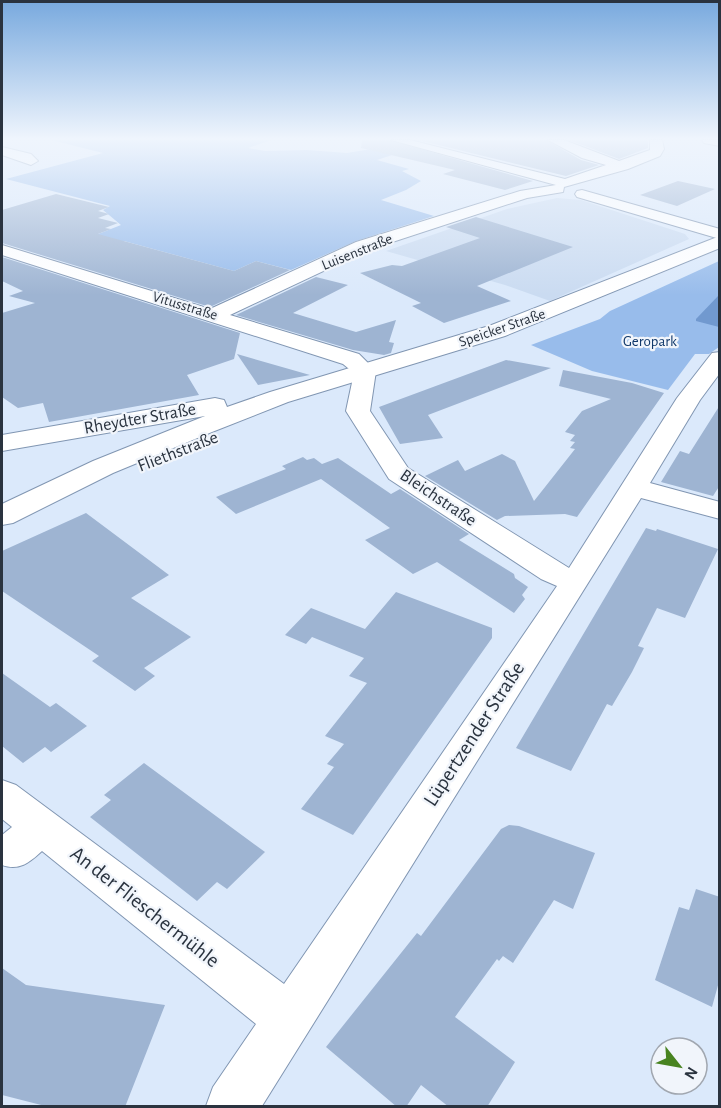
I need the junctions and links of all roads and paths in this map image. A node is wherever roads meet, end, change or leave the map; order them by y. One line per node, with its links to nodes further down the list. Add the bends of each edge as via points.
1 (544, 192): 9 (street, Luisenstraße, via 525,194 362,246)
2 (586, 192): 5 (street)
3 (588, 192): 4 (street)
4 (720, 226)
5 (720, 234)
6 (720, 242): 11 (main road, Speicker Straße)
7 (2, 250): 9 (street, Vitusstraße)
8 (720, 256): 11 (main road, Speicker Straße, via 614,304 521,339)
9 (213, 315): 11 (street, Vitusstraße, via 351,359)
10 (717, 359): 14 (street, Lüpertzender Straße)
11 (363, 381): 12 (main road, Speicker Straße); 17 (main road, Fliethstraße, via 123,473); 18 (street, Bleichstraße, via 358,411 398,473 552,572)
12 (279, 397): 13 (main road, Rheydter Straße); 16 (main road, Fliethstraße, via 103,467)
13 (2, 443)
14 (633, 487): 15 (street); 18 (street, Lüpertzender Straße)
15 (720, 511)
16 (2, 516)
17 (2, 531)
18 (575, 582): 20 (street, Lüpertzender Straße)
19 (2, 796): 20 (street, An der Flieschermühle, via 27,839)
20 (288, 1018): 21 (street, Lüpertzender Straße)
21 (232, 1107)

